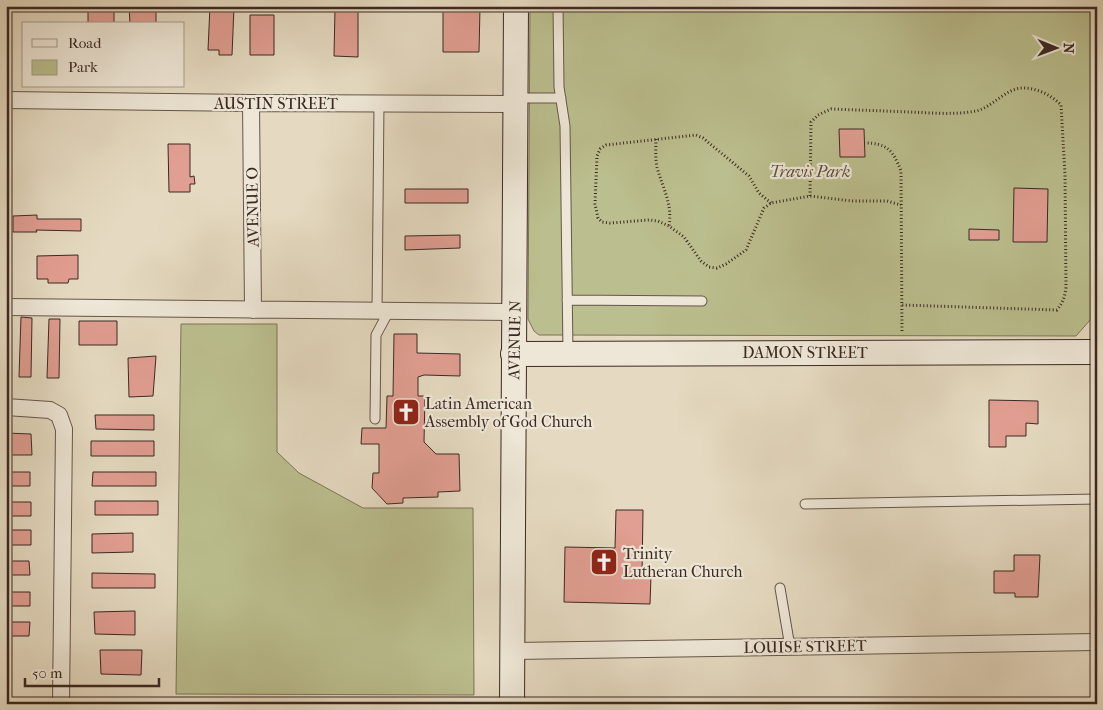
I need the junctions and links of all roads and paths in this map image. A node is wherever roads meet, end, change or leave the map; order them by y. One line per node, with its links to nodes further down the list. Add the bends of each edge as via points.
1 (516, 6): 5 (street, AVENUE N)
2 (558, 6): 3 (lane)
3 (561, 98): 5 (lane); 14 (lane, via 565,126)
4 (6, 100): 7 (street, AUSTIN STREET)
5 (516, 101): 6 (street, AUSTIN STREET); 20 (street, AVENUE N)
6 (379, 103): 7 (street, AUSTIN STREET); 19 (lane)
7 (251, 104): 18 (street, AVENUE O)
8 (656, 139): 11 (path, via 696,135 703,138 749,176); 13 (path, via 658,167 670,206); 13 (path, via 606,145 600,149 595,204 602,222 649,220)
9 (864, 143): 12 (path, via 881,145 894,155 901,171)
10 (810, 196): 11 (path); 12 (path, via 887,201); 16 (path, via 812,122 831,109 938,113 976,111 1022,88 1035,89 1061,105 1066,287 1062,304 1057,310)
11 (771, 203): 13 (path, via 764,208 746,250 717,268 701,261 684,237)
12 (901, 205): 16 (path)
13 (669, 226)
14 (567, 300): 15 (lane); 24 (lane)
15 (702, 301)
16 (902, 305): 21 (path)
17 (6, 307): 18 (street)
18 (253, 310): 19 (street)
19 (383, 311): 20 (street); 26 (lane, via 376,335)
20 (514, 312): 23 (street, AVENUE N)
21 (902, 352): 22 (street, DAMON STREET); 24 (street, DAMON STREET)
22 (1097, 352)
23 (513, 354): 24 (street, DAMON STREET); 32 (street, AVENUE N)
24 (568, 354)
25 (6, 408): 33 (street, via 50,410 59,415 64,429)
26 (375, 419)
27 (1097, 499): 28 (lane)
28 (805, 504)
29 (780, 588): 31 (lane)
30 (1097, 642): 31 (street, LOUISE STREET)
31 (790, 647): 32 (street, LOUISE STREET)
32 (512, 651): 34 (street, AVENUE N)
33 (61, 704)
34 (512, 704)

